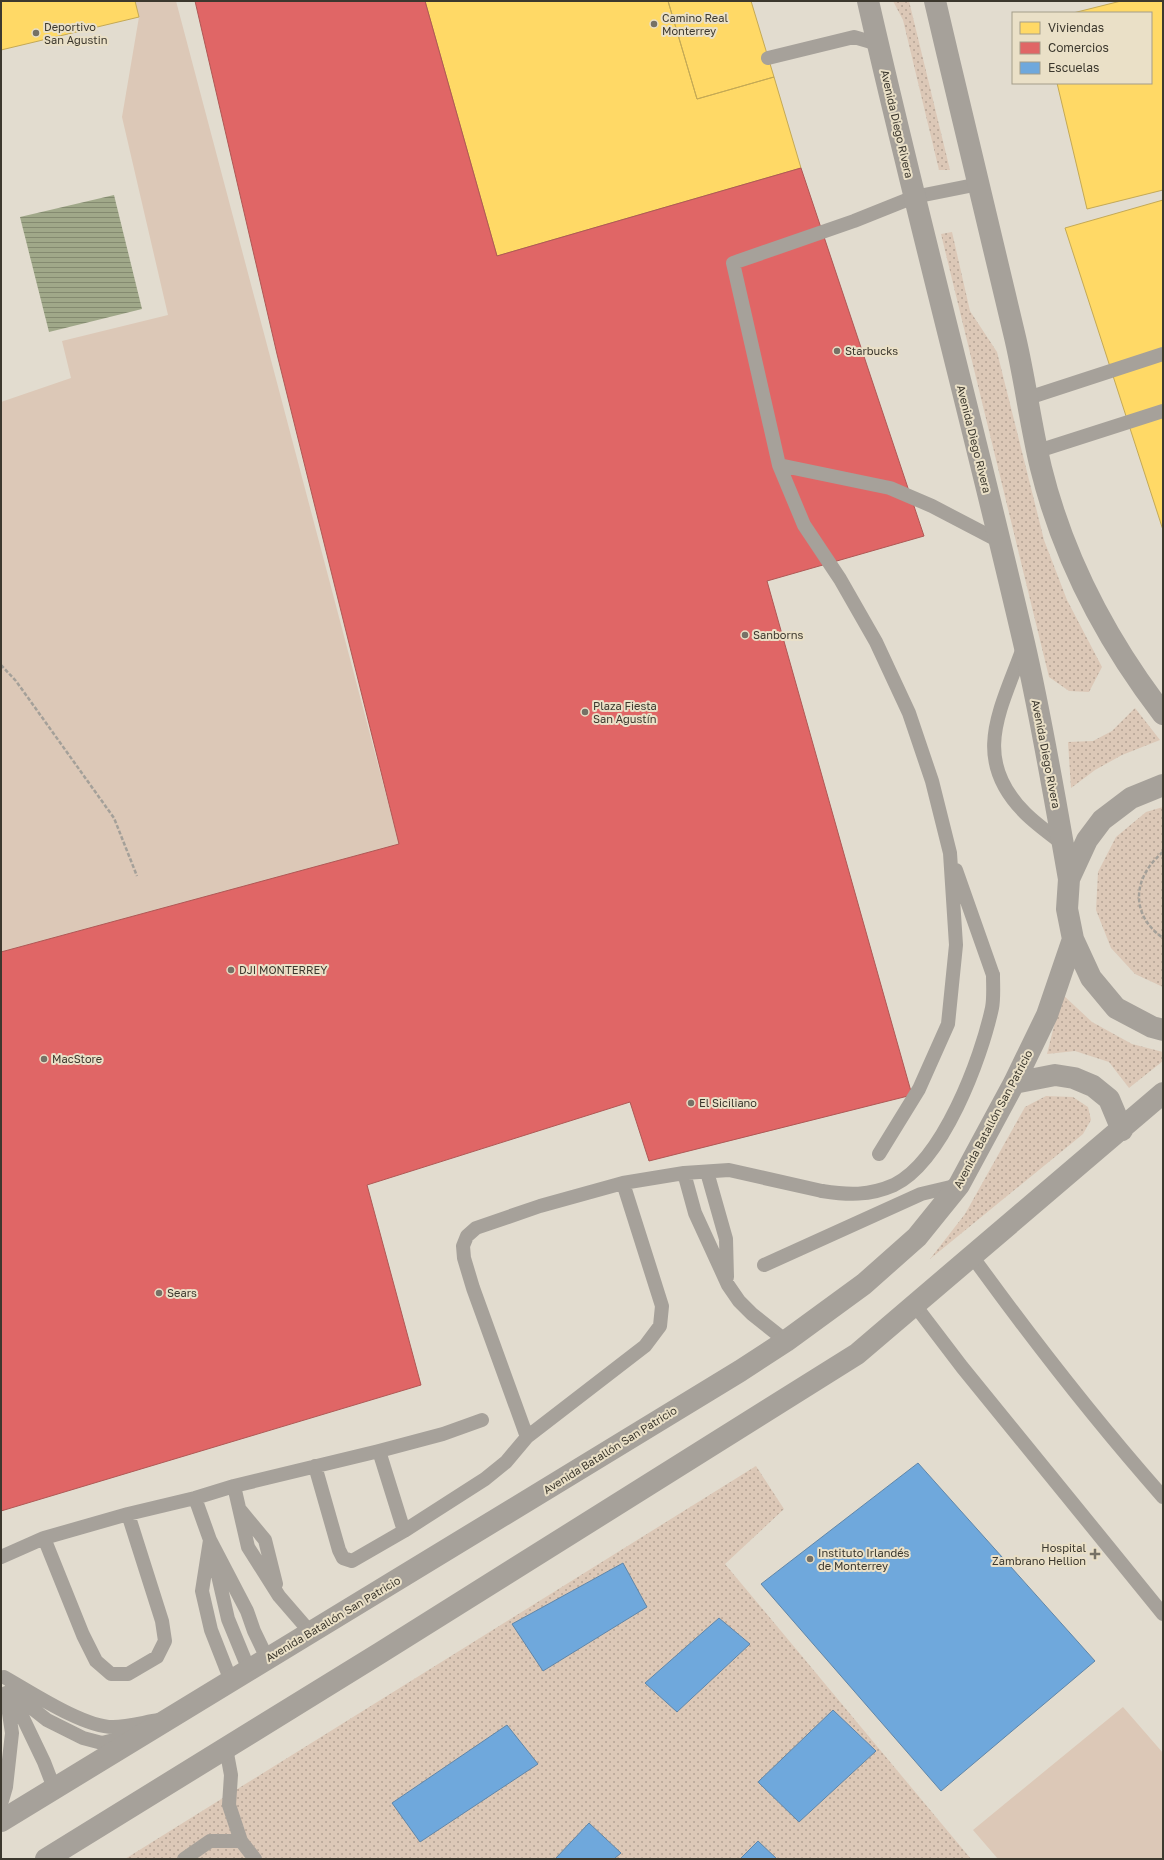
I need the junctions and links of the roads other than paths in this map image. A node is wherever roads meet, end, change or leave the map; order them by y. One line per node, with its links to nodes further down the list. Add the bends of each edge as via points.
1 (868, 1): 3 (street, Avenida Diego Rivera)
2 (935, 1): 5 (street)
3 (878, 44): 4 (lane, via 854,37); 6 (street, Avenida Diego Rivera)
4 (768, 58)
5 (979, 184): 6 (lane); 8 (street)
6 (914, 197): 11 (lane, via 733,263); 12 (street, Avenida Diego Rivera)
7 (1163, 354): 8 (lane)
8 (1028, 398): 10 (street)
9 (1163, 411): 10 (lane)
10 (1038, 451): 14 (street, via 1057,522 1078,574 1102,622 1134,676)
11 (779, 465): 12 (lane, via 890,488 932,506); 17 (lane, via 804,525 840,579 876,642 909,713 932,781)
12 (999, 541): 13 (street, Avenida Diego Rivera)
13 (1024, 644): 16 (street, Avenida Diego Rivera); 16 (lane, via 996,722 993,741 994,762 997,773 1025,814)
14 (1163, 714)
15 (1163, 785): 18 (street, via 1131,798 1102,820 1087,840)
16 (1063, 844): 18 (street, Avenida Diego Rivera)
17 (950, 853): 24 (lane, via 956,945 948,1024 918,1089); 25 (lane, bridge, via 993,975 993,1006 985,1037 968,1082 934,1147 913,1172 894,1185 872,1192 848,1195 729,1170)
18 (1069, 878): 19 (street, via 1067,909)
19 (1073, 939): 20 (street, via 1091,978 1116,1008); 21 (street, Avenida Batallón San Patricio, via 1047,1015)
20 (1163, 1030)
21 (1014, 1083): 23 (street, via 1055,1075 1074,1078 1093,1086 1109,1100); 28 (street, Avenida Batallón San Patricio)
22 (1163, 1095): 23 (street)
23 (1122, 1130): 29 (street)
24 (879, 1154)
25 (707, 1172): 26 (lane); 31 (lane, via 726,1239)
26 (684, 1173): 27 (lane); 31 (lane, via 695,1213)
27 (623, 1183): 35 (lane, via 662,1306 660,1326 645,1346); 35 (lane, via 491,1221 476,1228 467,1236 463,1246 473,1288)
28 (959, 1185): 30 (lane, via 921,1194); 33 (street, Avenida Batallón San Patricio, via 917,1237 864,1284)
29 (972, 1256): 32 (street); 39 (lane, via 1114,1442)
30 (764, 1265)
31 (728, 1285): 33 (lane, via 752,1314)
32 (914, 1304): 46 (lane); 54 (street, via 857,1354)
33 (786, 1341): 47 (street, Avenida Batallón San Patricio)
34 (482, 1420): 36 (lane, via 443,1434)
35 (527, 1437): 42 (lane, via 506,1462 485,1479)
36 (379, 1451): 37 (lane); 42 (lane)
37 (316, 1466): 38 (lane); 42 (lane, via 343,1558 352,1561)
38 (234, 1486): 40 (lane); 47 (lane, via 248,1547 280,1596)
39 (1163, 1497)
40 (195, 1498): 41 (lane); 44 (lane)
41 (128, 1514): 43 (lane); 43 (lane, via 162,1621 165,1641 157,1657 128,1674 111,1674 96,1661)
42 (404, 1531)
43 (44, 1538): 45 (lane)
44 (210, 1540): 48 (lane); 50 (lane); 50 (lane, via 202,1591 211,1630)
45 (1, 1557)
46 (1163, 1614)
47 (311, 1633): 48 (street, Avenida Batallón San Patricio)
48 (268, 1658): 50 (street, Avenida Batallón San Patricio)
49 (3, 1672): 51 (lane); 52 (lane, via 74,1716 104,1726 113,1727); 53 (lane, via 33,1709 47,1720 83,1738 102,1743); 55 (lane); 56 (lane, via 12,1734 6,1787)
50 (240, 1675): 52 (street, Avenida Batallón San Patricio)
51 (1, 1698)
52 (169, 1718): 53 (street, Avenida Batallón San Patricio)
53 (145, 1732): 55 (street, Avenida Batallón San Patricio)
54 (226, 1748): 58 (lane, via 231,1776 229,1805); 59 (street)
55 (54, 1788): 57 (street, Avenida Batallón San Patricio)
56 (1, 1804)
57 (1, 1821)
58 (241, 1841): 60 (lane, via 210,1841); 61 (lane)
59 (46, 1859)
60 (184, 1859)
61 (255, 1859)

